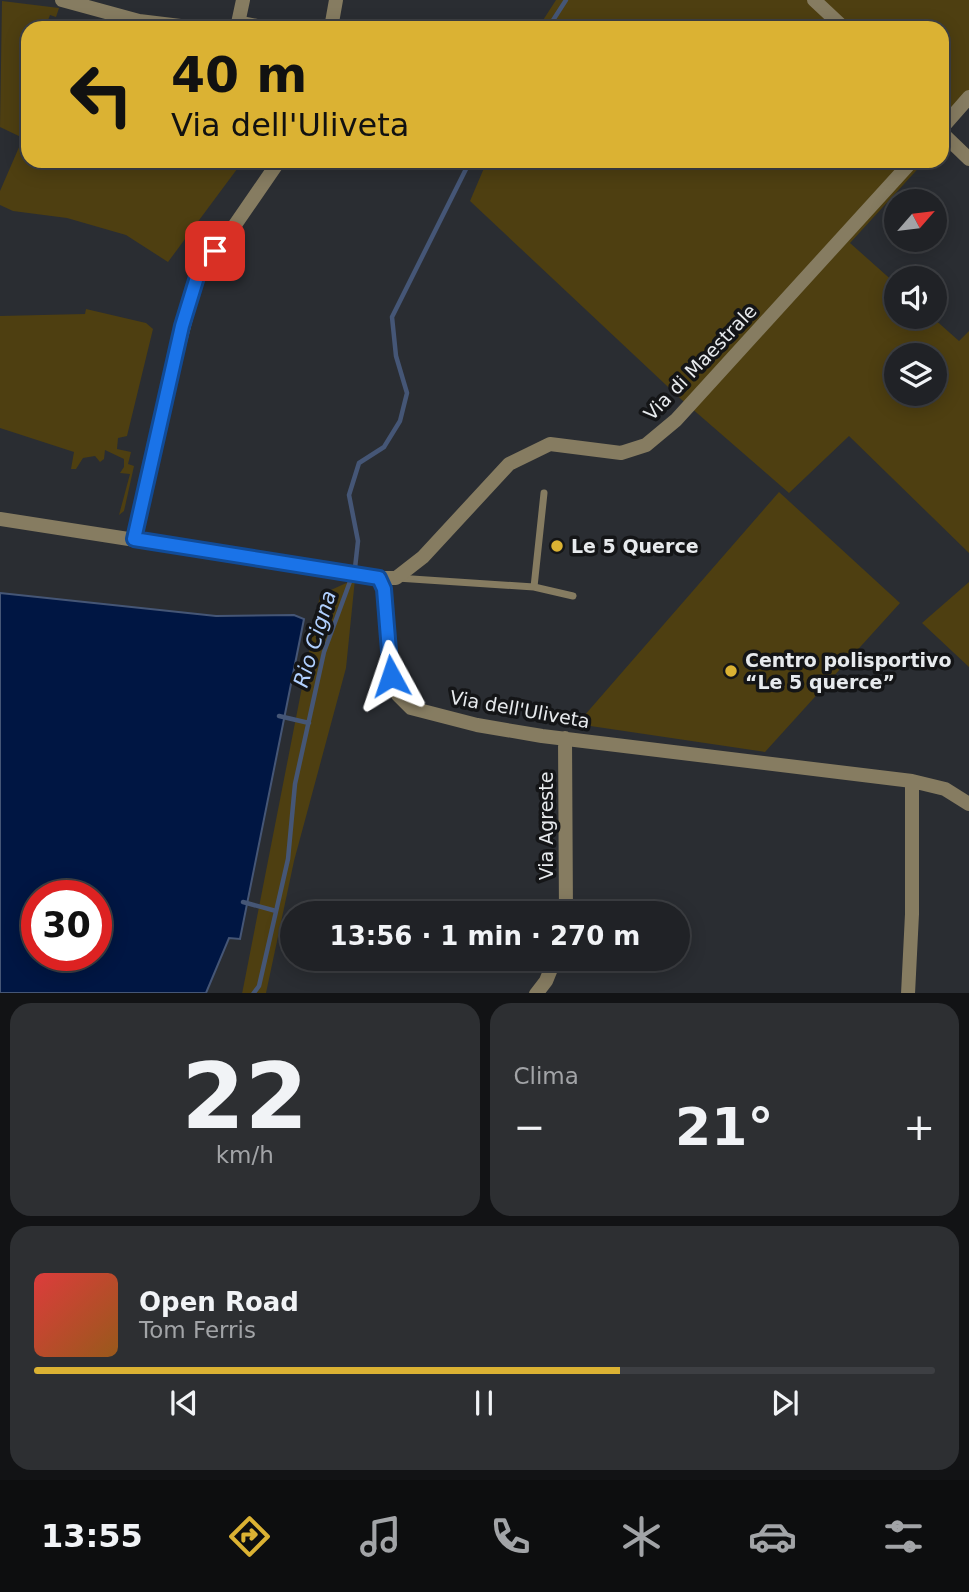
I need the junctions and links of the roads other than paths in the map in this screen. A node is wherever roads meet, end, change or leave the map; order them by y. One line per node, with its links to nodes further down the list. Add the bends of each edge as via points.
1 (62, 0): 5 (street)
2 (243, 0): 6 (street)
3 (336, 0): 7 (street)
4 (814, 0): 8 (street)
5 (139, 21)
6 (239, 21)
7 (332, 21)
8 (836, 21)
9 (969, 97): 10 (street)
10 (949, 119)
11 (949, 135): 12 (street)
12 (969, 159)
13 (274, 168): 17 (street, via 195,283)
14 (906, 168): 19 (street, Via di Maestrale, via 676,419 646,445 621,453 550,444 526,454 509,464 423,557)
15 (544, 493): 20 (lane)
16 (0, 519): 17 (street)
17 (134, 539): 18 (street)
18 (372, 577): 19 (street); 22 (street, Via dell'Uliveta, via 384,589 391,676 407,705 477,725)
19 (396, 578): 20 (lane)
20 (534, 587): 21 (lane)
21 (573, 596)
22 (565, 738): 23 (street, Via dell'Uliveta); 25 (street, Via Agreste)
23 (912, 781): 24 (street, Via dell'Uliveta, via 945,789); 28 (street)
24 (969, 804)
25 (566, 901)
26 (550, 971): 27 (street)
27 (536, 993)
28 (908, 993)

